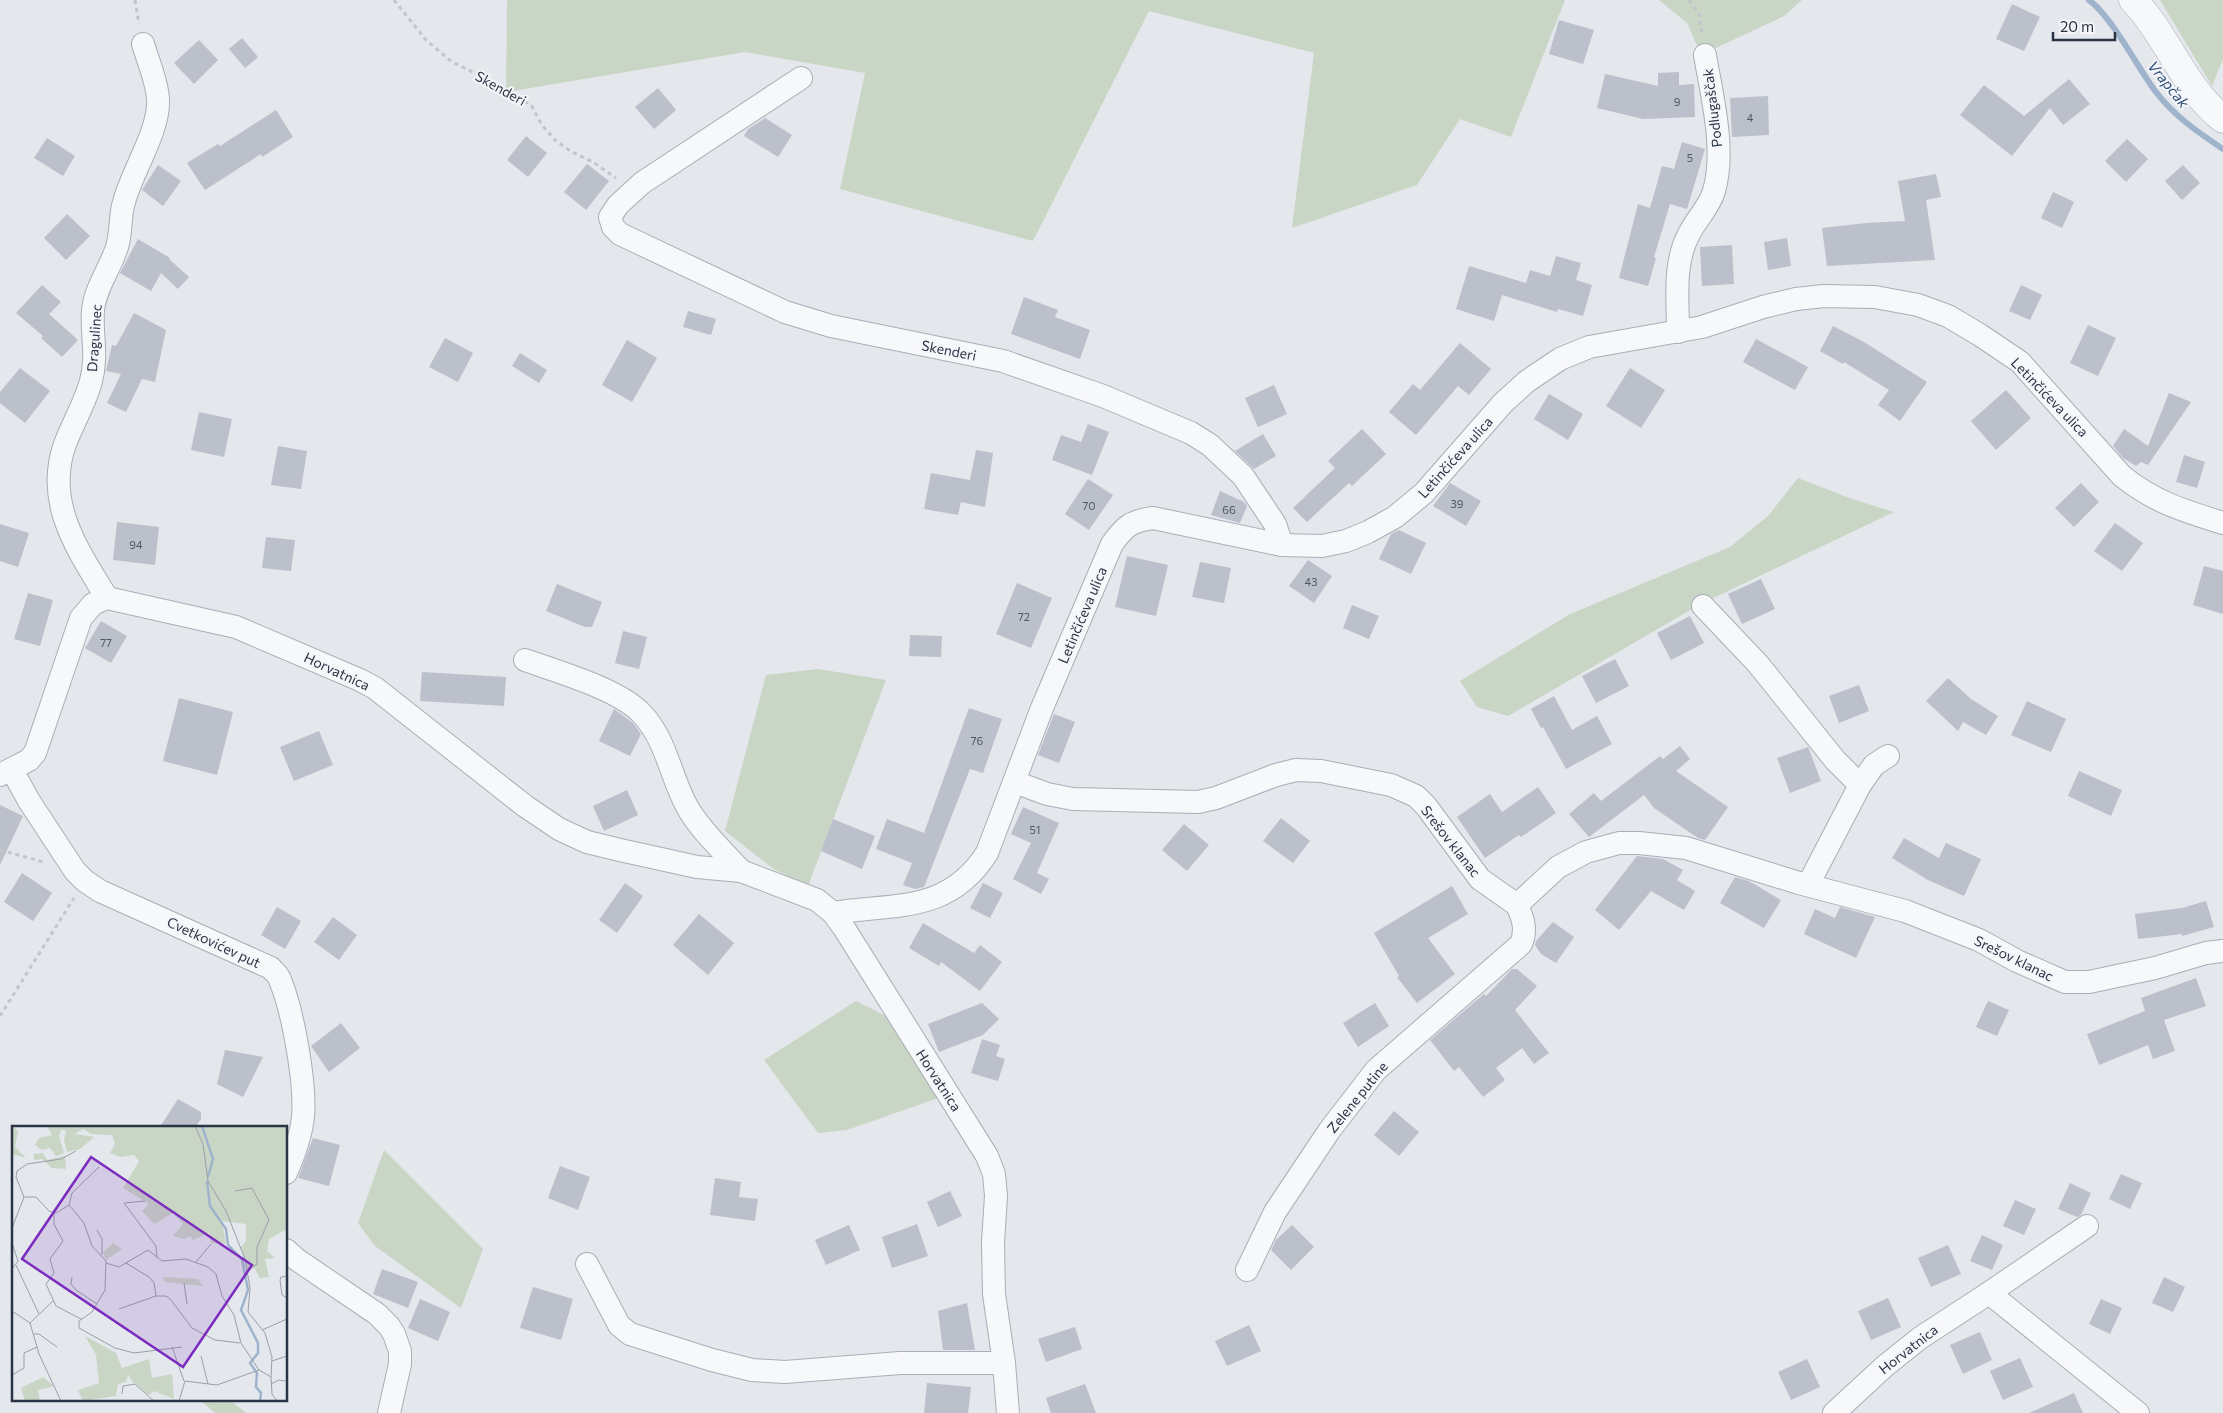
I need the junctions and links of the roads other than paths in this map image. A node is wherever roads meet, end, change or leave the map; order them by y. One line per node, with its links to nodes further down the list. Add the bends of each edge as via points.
1 (2134, 0): 5 (street, via 2209,108)
2 (143, 44): 9 (street, Dragulinec, via 158,98 156,120 124,203 120,238 97,294 93,310 95,346 91,383 59,465 62,514 79,552)
3 (1705, 55): 6 (street, Podlugaščak, via 1717,128 1717,169 1709,202 1682,250)
4 (801, 78): 8 (street, Skenderi, via 642,182 610,217 613,227 620,234 785,312 831,326 1003,361 1104,396 1191,433 1210,445 1243,476 1275,524)
5 (2221, 110)
6 (1678, 332): 7 (street, Letinčićeva ulica, via 1796,299 1875,297 1918,305 1948,316 2020,362 2122,476 2138,489 2156,500); 8 (street, Letinčićeva ulica, via 1589,347 1560,359 1526,382 1503,403 1440,477 1395,517 1346,541 1322,546)
7 (2223, 523)
8 (1282, 545): 14 (street, Letinčićeva ulica, via 1153,518 1136,520 1121,532 1112,544 1042,708)
9 (107, 598): 13 (street, via 93,604 81,618 35,752 29,760); 16 (street, Horvatnica, via 236,627 360,680 375,688 525,806 586,842 696,867)
10 (1704, 606): 15 (street, via 1758,664 1835,760)
11 (525, 660): 16 (street, via 613,694 642,714 653,728 689,810)
12 (1888, 756): 15 (street, via 1874,765)
13 (6, 772): 21 (street, Cvetkovićev put, via 80,876 100,891 271,968 280,978 289,1009 303,1096 300,1134)
14 (1015, 782): 18 (street, Srešov klanac, via 1047,794 1073,799 1198,802 1296,770 1321,770 1391,785 1416,796 1480,879); 19 (street, Letinčićeva ulica, via 987,853 971,875 960,883 941,896 912,905)
15 (1860, 784): 17 (street)
16 (741, 871): 19 (street, Horvatnica, via 802,892)
17 (1808, 885): 18 (street, Srešov klanac, via 1686,848 1619,843 1586,852 1558,867); 20 (street, Srešov klanac, via 1905,910 1979,940 2065,982 2089,982)
18 (1517, 905): 25 (street, Zelene putine, via 1523,919 1521,944 1376,1070 1329,1131 1275,1212)
19 (833, 913): 27 (street, Horvatnica, via 987,1156 994,1174 994,1294)
20 (2223, 951)
21 (288, 1167)
22 (2088, 1226): 26 (street, Horvatnica)
23 (288, 1252): 28 (street, via 377,1314 394,1334 400,1351 400,1364)
24 (587, 1264): 27 (street, via 619,1325 630,1334 752,1370 785,1372 900,1363)
25 (1247, 1270)
26 (1989, 1293): 30 (street, Horvatnica, via 1920,1338); 31 (street)
27 (1004, 1363): 29 (street, Horvatnica)
28 (389, 1413)
29 (1008, 1413)
30 (1834, 1413)
31 (2138, 1413)

